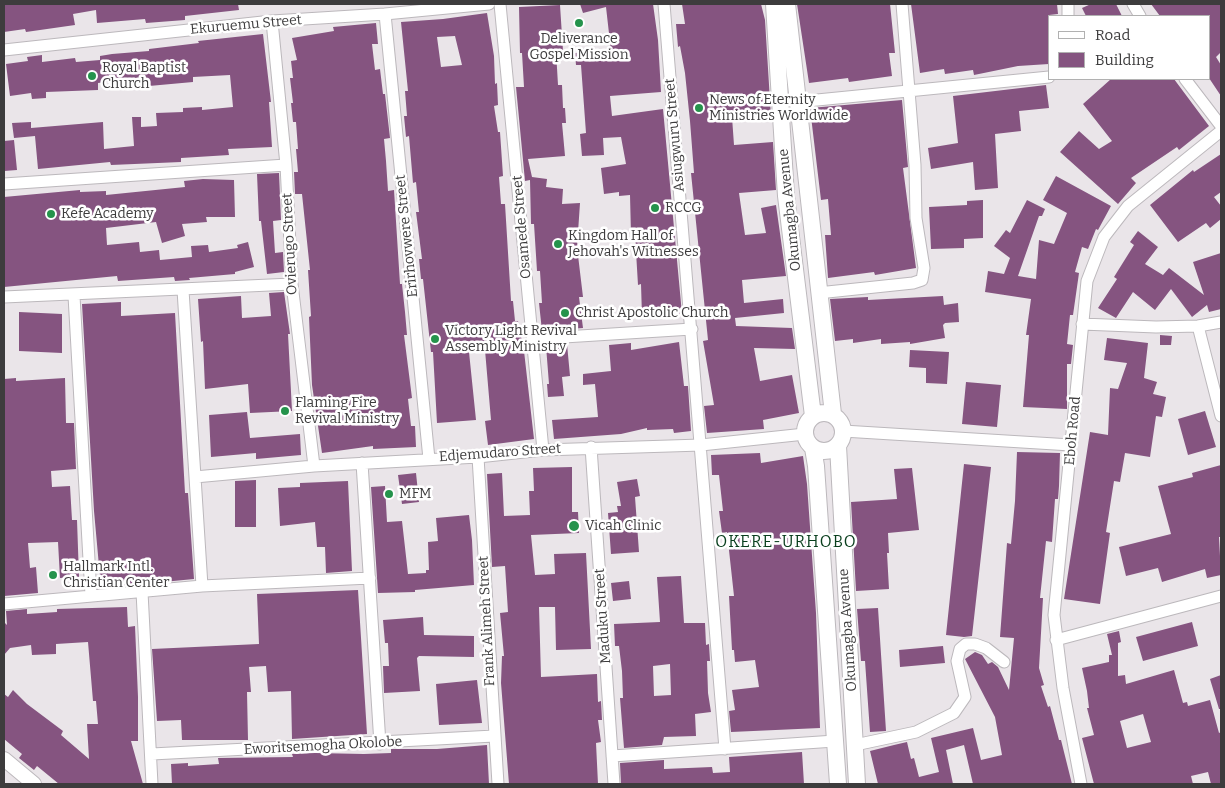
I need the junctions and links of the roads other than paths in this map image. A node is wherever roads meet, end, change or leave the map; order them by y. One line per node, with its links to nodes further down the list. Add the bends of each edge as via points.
1 (488, 4): 8 (street, Ekuruemu Street)
2 (500, 4): 29 (street, Osamede Street)
3 (664, 4): 28 (street, Asiugwuru Street)
4 (774, 4): 31 (main road, Okumagba Avenue, via 786,196)
5 (787, 4): 15 (main road, Okumagba Avenue)
6 (902, 4): 14 (street)
7 (1133, 4): 9 (street)
8 (385, 14): 10 (street, Ekuruemu Street); 40 (street, Erirhovwere Street)
9 (1139, 15)
10 (272, 21): 11 (street, Ekuruemu Street); 18 (street, Ovierugo Street)
11 (4, 50)
12 (1048, 77): 14 (street)
13 (1186, 80): 16 (street)
14 (910, 90): 15 (street); 22 (street, via 916,218 924,268 922,280)
15 (797, 102): 22 (main road, Okumagba Avenue)
16 (1221, 126)
17 (1221, 131): 26 (street, Eboh Road, via 1128,206 1104,237 1087,281)
18 (286, 165): 19 (street); 20 (street, Ovierugo Street)
19 (4, 184)
20 (292, 284): 21 (street); 42 (street, Ovierugo Street)
21 (182, 290): 23 (street); 43 (street)
22 (818, 293): 30 (main road, Okumagba Avenue)
23 (74, 296): 24 (street); 47 (street)
24 (4, 298)
25 (1221, 322): 27 (street)
26 (1082, 324): 27 (street); 36 (street, Eboh Road)
27 (1198, 326): 32 (street)
28 (692, 329): 29 (street); 35 (street, Asiugwuru Street)
29 (532, 339): 38 (street, Osamede Street)
30 (833, 414): 31 (main road, via 822,412); 33 (main road, via 840,421)
31 (813, 416): 34 (main road, via 806,424)
32 (1221, 416)
33 (840, 438): 34 (main road, via 826,451); 36 (street); 55 (main road, Okumagba Avenue)
34 (809, 441): 35 (street, Edjemudaro Street); 53 (main road, Okumagba Avenue, via 816,466)
35 (701, 445): 37 (street, Edjemudaro Street); 56 (street, Asiugwuru Street)
36 (1072, 445): 50 (street, Eboh Road, via 1054,615)
37 (591, 447): 38 (street, Edjemudaro Street); 58 (street, Maduku Street)
38 (543, 450): 39 (street, Edjemudaro Street)
39 (478, 457): 40 (street, Edjemudaro Street); 52 (street, Frank Alimeh Street)
40 (429, 459): 41 (street, Edjemudaro Street)
41 (362, 463): 42 (street, Edjemudaro Street); 44 (street)
42 (314, 466): 43 (street, Edjemudaro Street)
43 (195, 477): 45 (street)
44 (370, 578): 45 (street); 54 (street)
45 (202, 586): 46 (street)
46 (142, 592): 47 (street); 57 (street)
47 (91, 595): 49 (street)
48 (1221, 596): 50 (street)
49 (4, 604)
50 (1056, 640): 66 (street, Eboh Road)
51 (1004, 662): 55 (street, via 986,648 966,644 960,649 957,661 965,698 954,714 916,732)
52 (494, 736): 54 (street, Eworitsemogha Okolobe); 62 (street, Frank Alimeh Street)
53 (834, 741): 56 (street); 64 (main road, Okumagba Avenue)
54 (380, 744): 57 (street, Eworitsemogha Okolobe)
55 (855, 745): 65 (main road, Okumagba Avenue)
56 (725, 749): 58 (street)
57 (152, 754): 61 (street)
58 (612, 756): 63 (street, Maduku Street)
59 (4, 759): 60 (street)
60 (34, 784)
61 (152, 784)
62 (498, 784)
63 (614, 784)
64 (838, 784)
65 (857, 784)
66 (1081, 784)

